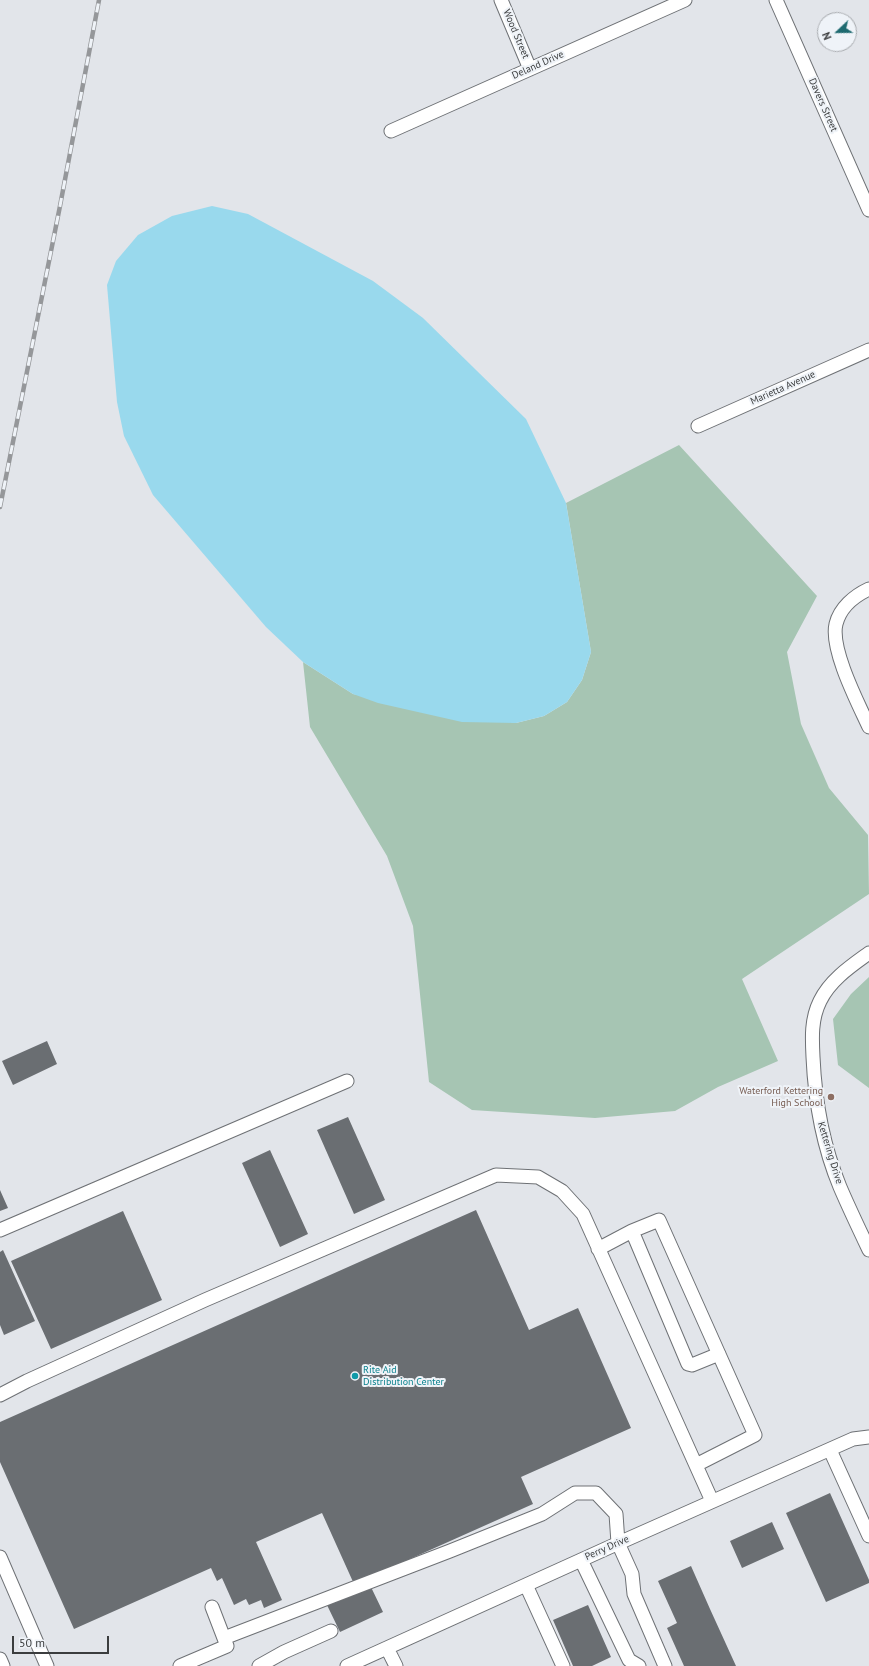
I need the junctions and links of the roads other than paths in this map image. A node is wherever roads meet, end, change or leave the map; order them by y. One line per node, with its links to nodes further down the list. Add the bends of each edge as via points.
1 (501, 0): 4 (street, Wood Street)
2 (685, 0): 4 (street, Deland Drive)
3 (776, 0): 6 (street, Davers Street)
4 (530, 69): 5 (street, Deland Drive)
5 (391, 131)
6 (869, 210)
7 (869, 350): 8 (street, Marietta Avenue)
8 (698, 426)
9 (869, 589): 10 (street, via 844,606 836,625 843,669)
10 (869, 726)
11 (869, 953): 16 (street, Kettering Drive, via 828,987 813,1020 812,1040 822,1130 840,1187)
12 (347, 1081): 13 (street)
13 (0, 1230)
14 (632, 1231): 15 (street); 17 (street, via 658,1220); 17 (street, via 688,1364 692,1365)
15 (598, 1249): 18 (street, via 583,1214 562,1191 538,1177 496,1175 205,1300); 21 (street)
16 (869, 1250)
17 (719, 1354): 21 (street, via 755,1435)
18 (0, 1395)
19 (869, 1437): 20 (street, Perry Drive, via 854,1439)
20 (830, 1450): 22 (street, Perry Drive); 23 (street)
21 (696, 1465): 22 (street)
22 (712, 1501): 24 (street, Perry Drive)
23 (869, 1536)
24 (618, 1543): 26 (street, Perry Drive); 30 (street, via 616,1514 596,1493 575,1493 542,1514); 41 (street, via 632,1574 634,1594)
25 (0, 1557): 34 (street)
26 (581, 1560): 27 (street, Perry Drive); 40 (street, via 629,1660)
27 (526, 1585): 31 (street, Perry Drive); 39 (street)
28 (212, 1607): 30 (street)
29 (331, 1631): 36 (street)
30 (224, 1638): 35 (street, via 227,1646)
31 (387, 1648): 37 (street, Perry Drive); 38 (street)
32 (0, 1659): 33 (street)
33 (3, 1666)
34 (47, 1666)
35 (180, 1666)
36 (259, 1666)
37 (347, 1666)
38 (396, 1666)
39 (563, 1666)
40 (638, 1666)
41 (665, 1666)

